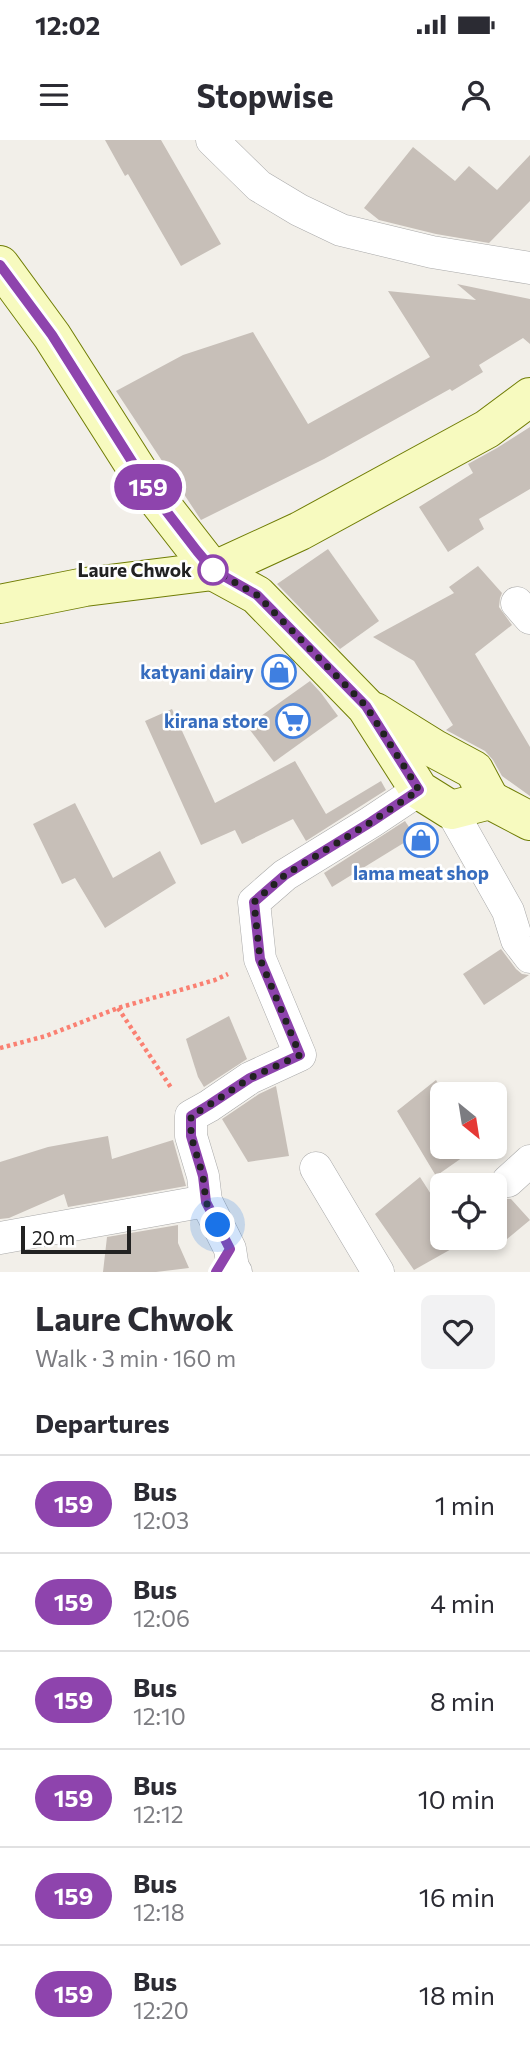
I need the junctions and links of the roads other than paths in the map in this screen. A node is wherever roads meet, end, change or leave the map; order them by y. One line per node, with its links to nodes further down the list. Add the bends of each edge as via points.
1 (212, 140): 3 (street, via 260,186 341,230 432,252)
2 (0, 265): 5 (street, via 52,335 150,490)
3 (530, 268)
4 (530, 397): 5 (street, via 487,429 300,531)
5 (213, 570): 6 (street); 7 (street, via 257,595)
6 (0, 604)
7 (366, 706): 8 (street); 9 (street, via 474,770)
8 (419, 790): 10 (street); 14 (street, via 285,875 254,902 260,959 300,1055 250,1078 191,1116)
9 (490, 800): 10 (street); 11 (street)
10 (451, 810): 12 (street)
11 (530, 821)
12 (530, 957)
13 (316, 1168): 17 (street)
14 (206, 1202): 15 (street); 16 (street)
15 (0, 1238)
16 (227, 1264)
17 (378, 1272)

